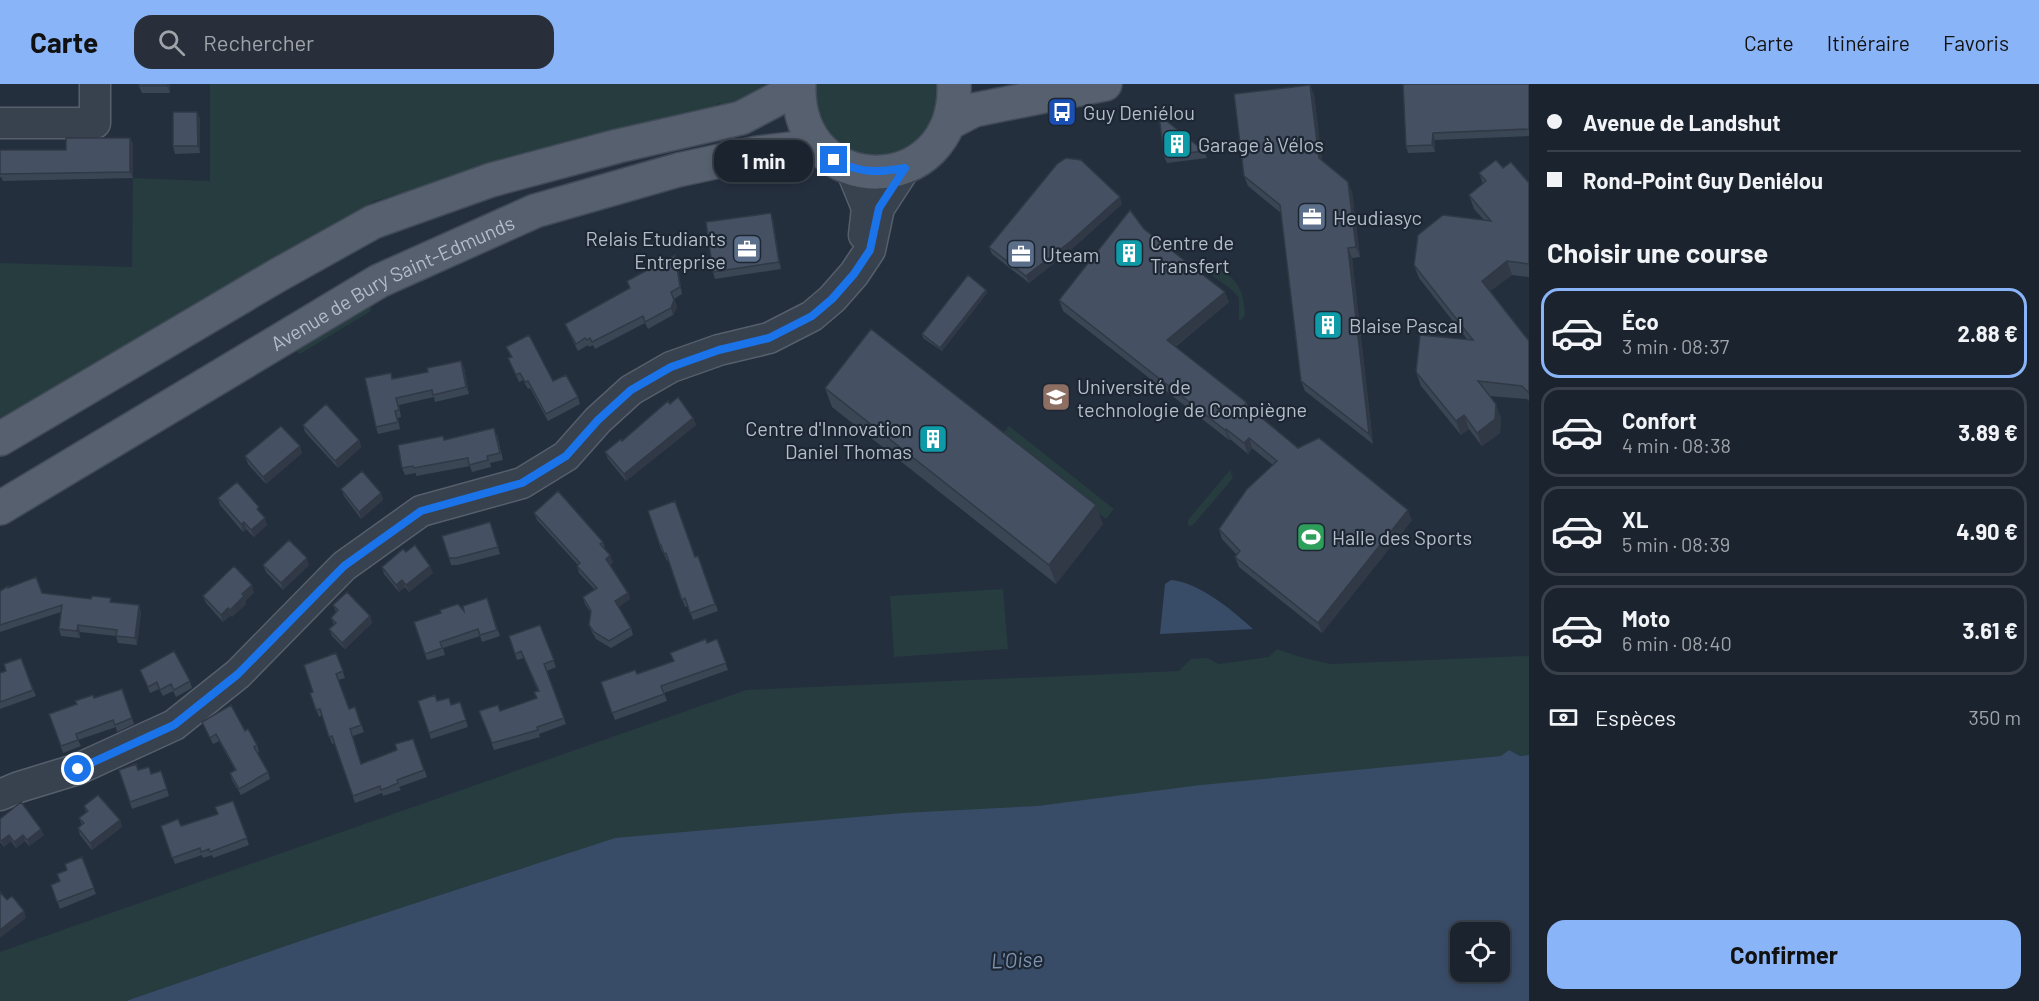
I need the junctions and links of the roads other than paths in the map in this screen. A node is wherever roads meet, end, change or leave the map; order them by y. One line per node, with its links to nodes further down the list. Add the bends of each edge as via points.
1 (95, 84): 6 (street, via 95,123)
2 (794, 84): 12 (main road, via 769,104 741,118 491,180 373,222)
3 (799, 84): 8 (main road, via 798,104 805,128)
4 (954, 84): 7 (main road)
5 (1104, 84): 7 (main road, via 974,110)
6 (0, 123)
7 (950, 123): 9 (main road, via 939,142)
8 (819, 148): 10 (main road); 13 (main road, Avenue de Bury Saint-Edmunds, via 757,153 678,170 535,211 379,281)
9 (905, 168): 10 (main road, via 878,173); 11 (street, via 879,208 870,250)
10 (851, 169): 11 (street, via 867,208)
11 (862, 261): 14 (street, via 832,299 812,316 769,338 671,367 631,390 566,456 522,483 421,511 344,566 238,674 174,725 78,769)
12 (0, 439)
13 (0, 508)
14 (0, 795)

